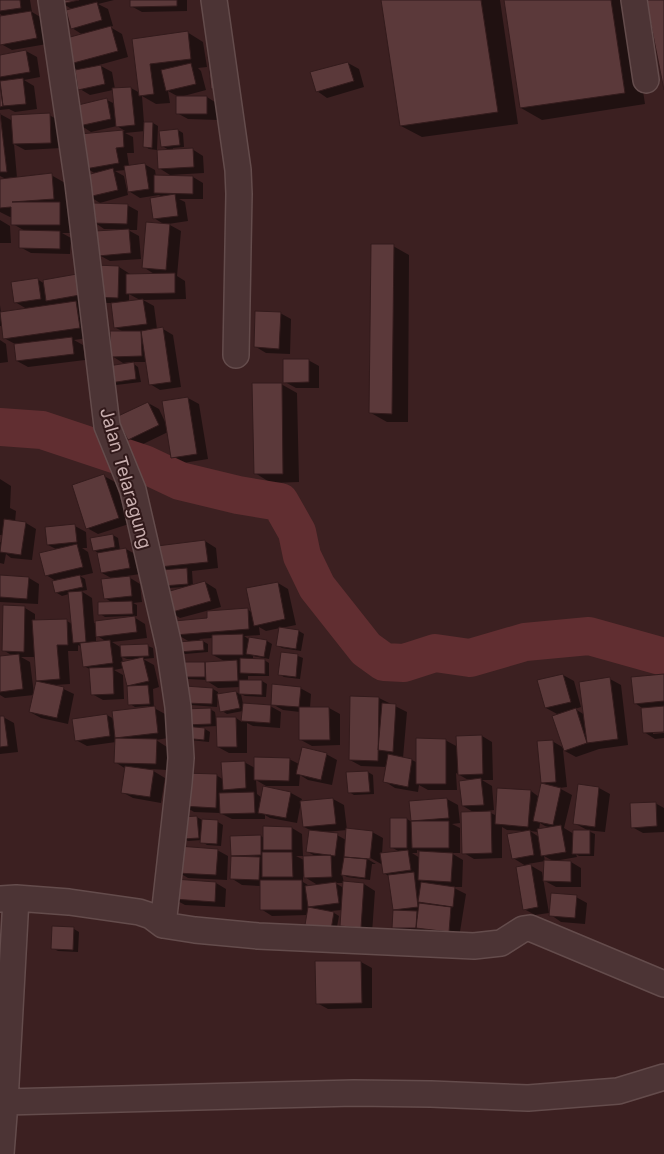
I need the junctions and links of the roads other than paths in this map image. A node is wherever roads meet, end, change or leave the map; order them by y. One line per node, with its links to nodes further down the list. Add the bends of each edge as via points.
1 (51, 0): 7 (street, Jalan Telaragung, via 78,184 107,426 133,490 169,646 178,707 179,783)
2 (214, 0): 5 (street, via 238,182)
3 (634, 0): 4 (street)
4 (646, 80)
5 (236, 355)
6 (8, 899): 7 (street, via 69,902 139,912); 8 (street)
7 (163, 925): 9 (street, via 258,936 474,946 501,943 530,928)
8 (6, 949): 11 (street)
9 (664, 984)
10 (664, 1077): 11 (street, via 618,1091 528,1098 354,1093)
11 (2, 1102): 12 (street)
12 (0, 1154)

